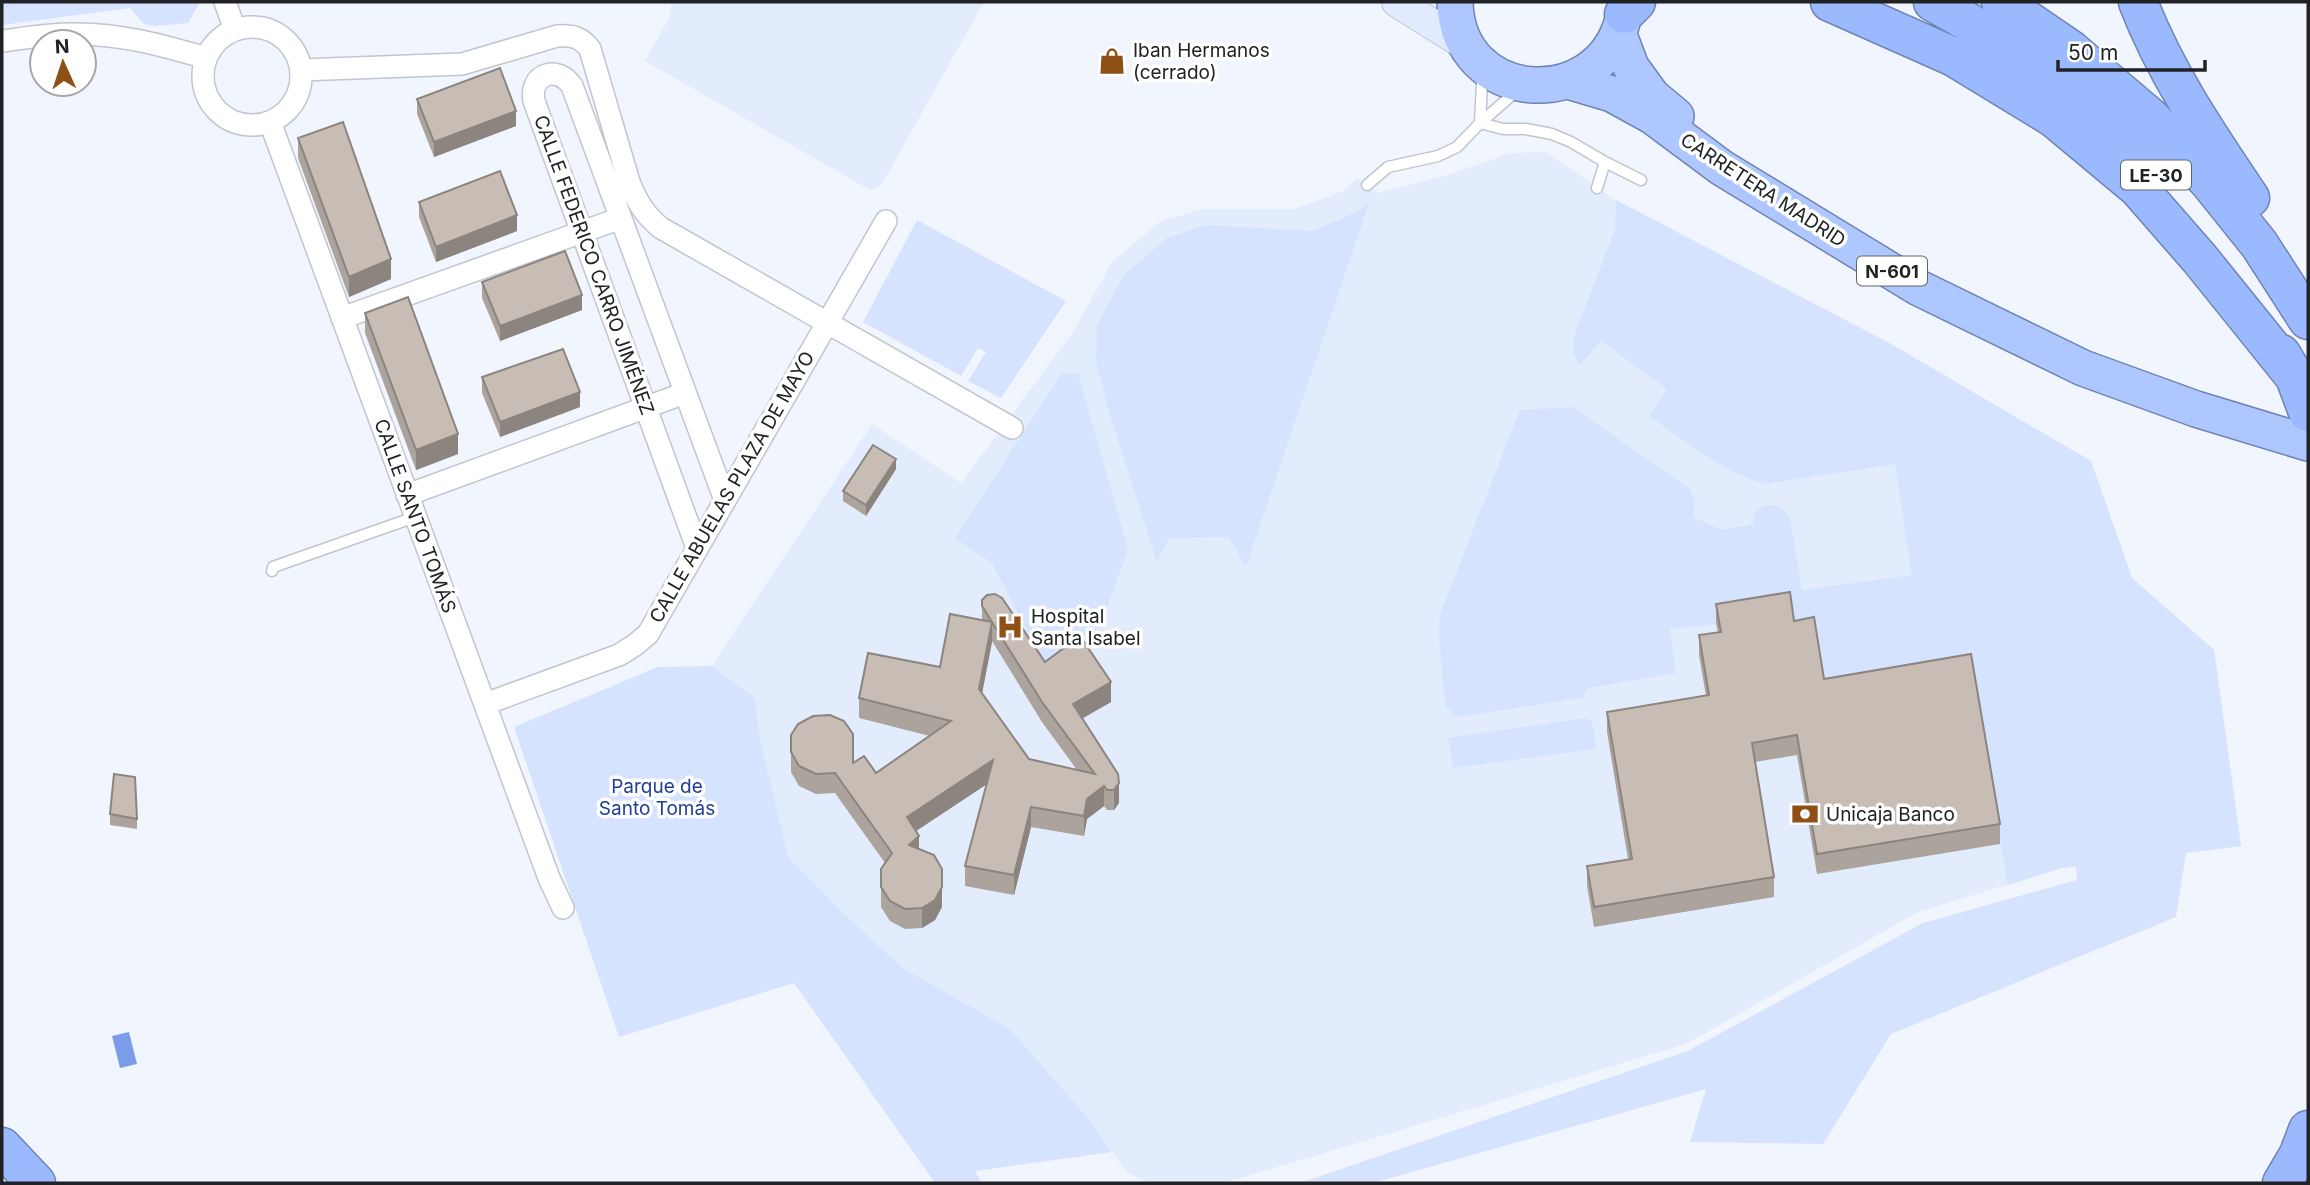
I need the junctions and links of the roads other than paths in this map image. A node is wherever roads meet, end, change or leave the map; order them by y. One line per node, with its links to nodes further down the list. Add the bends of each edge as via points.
1 (225, 2): 9 (street)
2 (1397, 2): 11 (main road)
3 (1455, 2): 11 (highway, via 1455,18)
4 (1830, 2): 29 (highway, via 1954,57 2054,118 2138,188)
5 (1933, 2): 29 (highway, LE-30, via 2029,61 2101,120 2157,176 2208,238)
6 (2001, 2): 27 (highway, LE-30, via 2071,51 2151,118 2259,244)
7 (2138, 2): 25 (highway, via 2175,82)
8 (1626, 13): 14 (highway, N-601, via 1606,55); 32 (highway, CARRETERA MADRID / N-601, via 1631,67 1652,96 1700,137 2014,318)
9 (235, 30): 12 (street, via 223,36); 13 (street, via 257,28 279,35 289,44)
10 (2, 41): 12 (street, via 101,35 158,44)
11 (1471, 53): 15 (highway, N-601, via 1491,72); 17 (lane, via 1482,83)
12 (205, 58): 16 (street, via 204,86 216,111 232,122 251,126)
13 (301, 70): 16 (street, via 294,102); 28 (street, via 447,65 557,36 583,40 590,49 629,182 647,217)
14 (1568, 81): 15 (highway, N-601); 32 (highway, CARRETERA MADRID / N-601, via 1612,94 1653,116 1722,168 1919,288 2083,368)
15 (1524, 84): 17 (lane)
16 (270, 122): 26 (street, CALLE SANTO TOMÁS)
17 (1480, 123): 18 (lane, via 1552,134); 20 (lane, via 1457,148 1388,167)
18 (1605, 163): 19 (lane); 21 (lane)
19 (1641, 180)
20 (1367, 185)
21 (1597, 188)
22 (621, 218): 24 (street); 24 (street, CALLE FEDERICO CARRO JIMÉNEZ, via 572,86 559,74 550,74 535,83 532,92); 30 (street, CALLE FEDERICO CARRO JIMÉNEZ)
23 (886, 221): 28 (street, CALLE ABUELAS PLAZA DE MAYO)
24 (582, 233): 26 (street); 31 (street, CALLE FEDERICO CARRO JIMÉNEZ)
25 (2308, 288)
26 (342, 318): 37 (street, CALLE SANTO TOMÁS)
27 (2308, 320)
28 (827, 322): 35 (street); 38 (street, CALLE ABUELAS PLAZA DE MAYO)
29 (2295, 377): 33 (highway, LE-30)
30 (685, 393): 31 (street); 38 (street, CALLE FEDERICO CARRO JIMÉNEZ)
31 (645, 408): 37 (street); 40 (street, CALLE FEDERICO CARRO JIMÉNEZ)
32 (2228, 409): 34 (highway, CARRETERA MADRID / N-601); 36 (highway, CARRETERA MADRID / N-601)
33 (2308, 412)
34 (2308, 423)
35 (1012, 428)
36 (2308, 443)
37 (407, 495): 39 (street, CALLE SANTO TOMÁS)
38 (724, 500): 40 (street, CALLE ABUELAS PLAZA DE MAYO)
39 (415, 517): 41 (lane); 42 (street, CALLE SANTO TOMÁS)
40 (696, 548): 42 (street, CALLE ABUELAS PLAZA DE MAYO, via 648,634 635,645)
41 (272, 571)
42 (485, 704): 43 (street, CALLE SANTO TOMÁS)
43 (563, 908)
44 (2308, 1130): 47 (highway)
45 (2, 1147): 46 (highway)
46 (36, 1183)
47 (2283, 1183)

